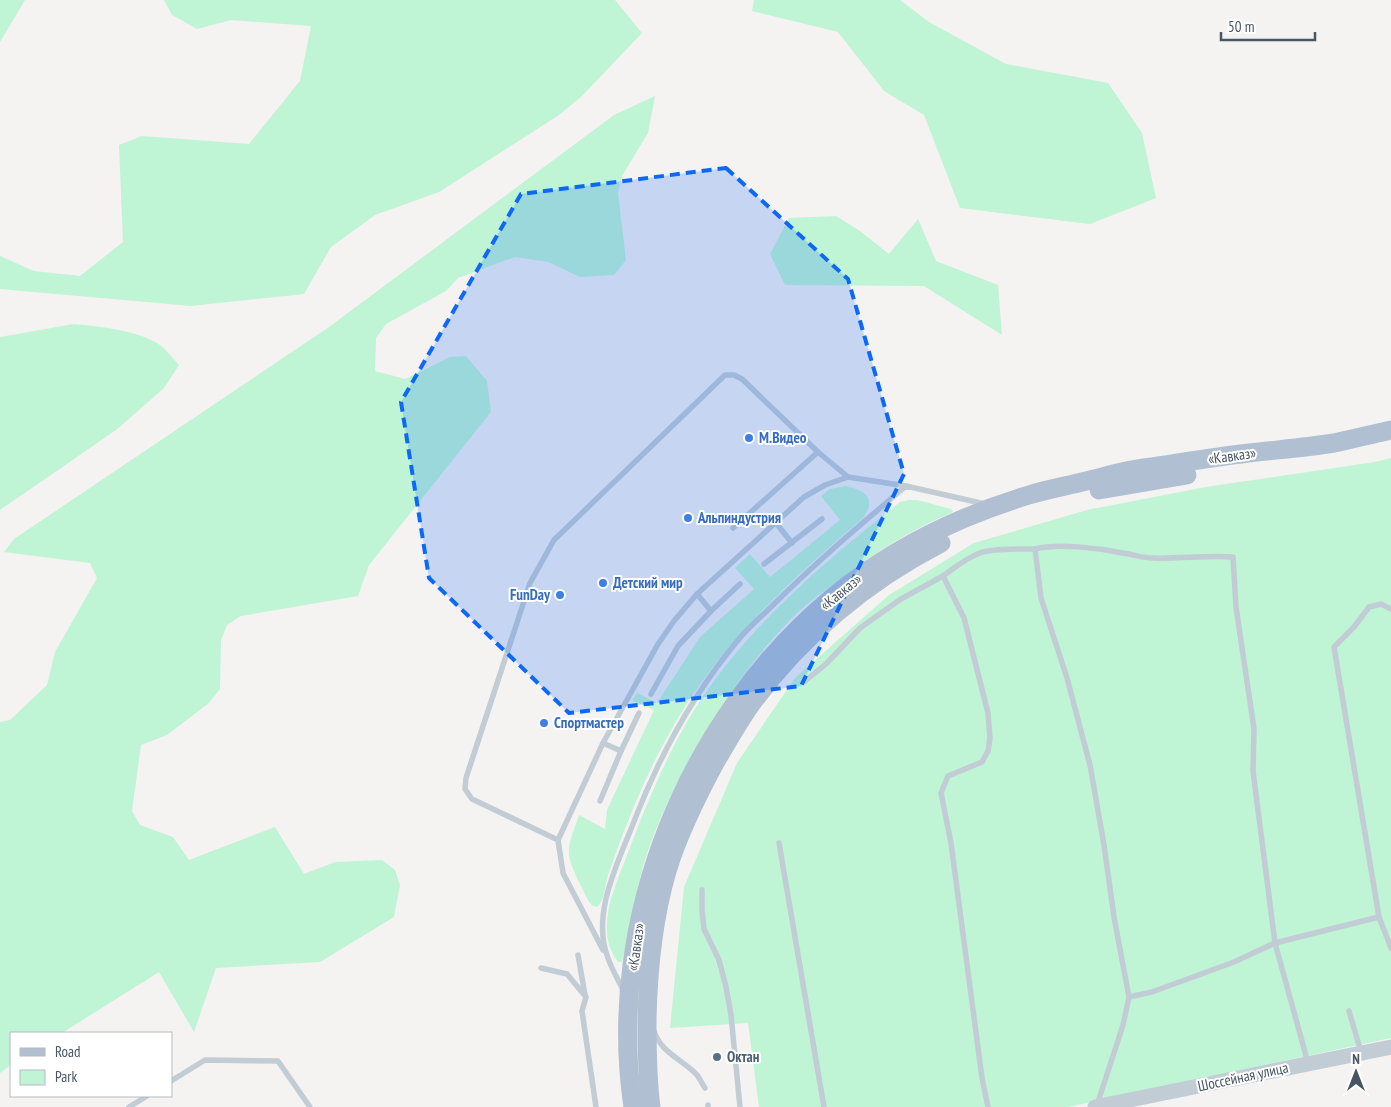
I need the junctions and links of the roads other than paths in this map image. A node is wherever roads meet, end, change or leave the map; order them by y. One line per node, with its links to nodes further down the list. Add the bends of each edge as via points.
1 (1391, 430): 4 (main road, «Кавказ», via 1335,443)
2 (1391, 441): 37 (main road, «Кавказ», via 1127,484 1045,502 965,531 878,580 809,638 779,669 751,704 703,785 667,871 652,950)
3 (818, 452): 5 (lane); 9 (lane); 24 (lane, via 742,378 725,375 554,540 530,584 465,789 472,799)
4 (1125, 471): 6 (lane, via 1104,471 1064,479 986,504); 35 (main road, «Кавказ», via 1030,495 909,544 834,596 768,661 741,694 714,736 669,823 640,917)
5 (848, 477): 6 (lane); 8 (lane, via 825,485 804,498)
6 (906, 486): 31 (lane, via 800,578 740,638 698,694 668,743 618,863 604,906 602,929)
7 (822, 519): 10 (lane)
8 (776, 523): 10 (lane); 15 (lane)
9 (732, 528)
10 (792, 543): 12 (lane)
11 (1035, 549): 13 (lane, via 981,552); 28 (lane, via 1071,547 1151,558 1233,557 1236,606 1254,729 1253,771); 34 (lane, via 1041,598 1090,765)
12 (764, 564)
13 (943, 576): 18 (lane, via 860,628); 53 (lane, via 964,618 988,713 990,738 982,762 948,776 941,793)
14 (740, 584): 17 (lane)
15 (697, 594): 17 (lane); 21 (lane, via 658,644)
16 (1391, 609): 27 (lane, via 1381,604 1369,607 1334,647)
17 (711, 611): 19 (lane, via 678,646)
18 (804, 682)
19 (651, 694)
20 (639, 713): 22 (lane)
21 (603, 743): 22 (lane); 24 (lane)
22 (621, 751): 23 (lane)
23 (600, 801)
24 (558, 840): 31 (lane, via 563,873)
25 (779, 843): 52 (lane)
26 (702, 890): 51 (lane, via 704,929 720,960 726,987)
27 (1379, 917): 28 (lane); 29 (lane)
28 (1275, 943): 34 (lane, via 1225,965); 41 (lane)
29 (1391, 948)
30 (578, 955): 33 (lane)
31 (607, 957): 35 (lane)
32 (541, 968): 33 (lane, via 567,974)
33 (586, 997): 47 (lane, via 582,1011)
34 (1130, 997): 54 (lane)
35 (629, 1005): 39 (main road, «Кавказ»)
36 (1349, 1011): 40 (lane)
37 (648, 1014): 43 (lane, via 663,1047 696,1074); 50 (main road, «Кавказ»)
38 (1391, 1047): 40 (street, Шоссейная улица)
39 (628, 1049): 48 (main road, «Кавказ»); 49 (street, via 634,1063)
40 (1362, 1054): 41 (street, Шоссейная улица)
41 (1308, 1063): 54 (street, Шоссейная улица)
42 (172, 1080): 46 (lane, via 206,1060 278,1061)
43 (705, 1088)
44 (145, 1097): 45 (lane)
45 (129, 1107)
46 (310, 1107)
47 (596, 1107)
48 (633, 1107)
49 (640, 1107)
50 (651, 1107)
51 (740, 1107)
52 (824, 1107)
53 (988, 1107)
54 (1096, 1107)

